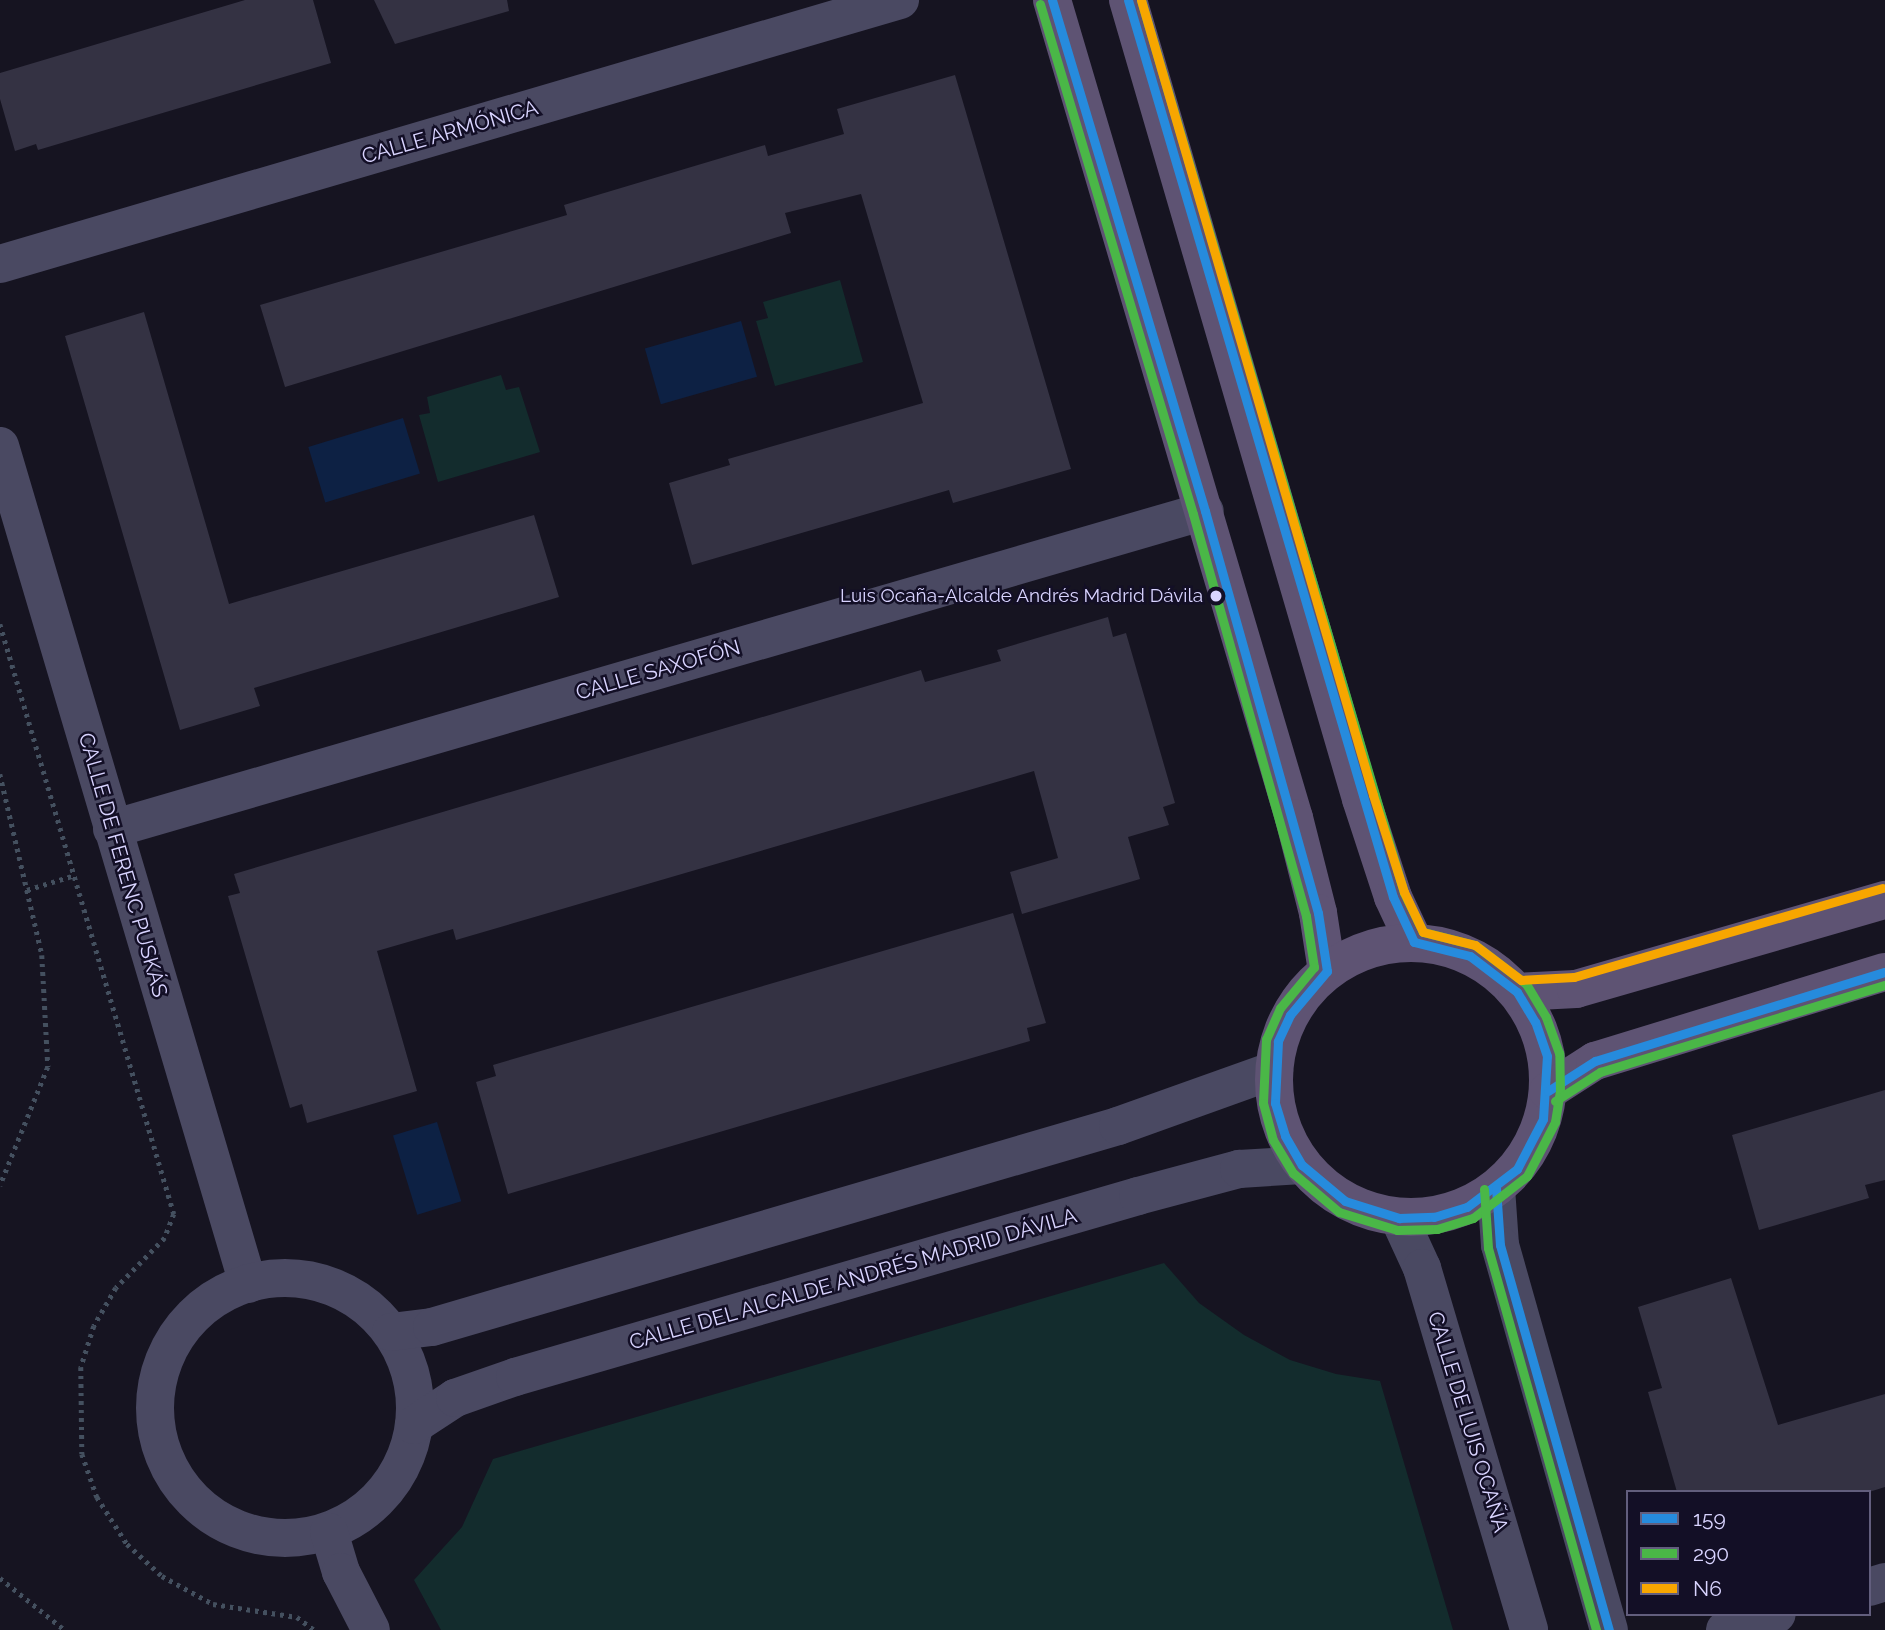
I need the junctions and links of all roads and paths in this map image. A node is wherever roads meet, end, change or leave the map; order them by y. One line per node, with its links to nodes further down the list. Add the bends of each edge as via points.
1 (900, 0): 4 (street, CALLE ARMÓNICA)
2 (1052, 0): 6 (main road)
3 (1128, 0): 14 (main road, via 1361,799 1393,897)
4 (0, 264)
5 (0, 446): 9 (street, CALLE DE FERENC PUSKÁS)
6 (1205, 511): 9 (street, CALLE SAXOFÓN); 15 (main road, via 1294,818 1318,914)
7 (0, 624): 11 (path)
8 (0, 774): 12 (path)
9 (111, 829): 24 (street, CALLE DE FERENC PUSKÁS)
10 (86, 873): 11 (path)
11 (74, 875): 12 (path); 31 (path, via 174,1214 165,1238 116,1288 94,1326 81,1367 82,1454 97,1497 127,1544 162,1576 213,1604 298,1617)
12 (27, 890): 21 (path, via 42,955 48,1067)
13 (1885, 900): 17 (main road, via 1576,989)
14 (1414, 942): 15 (main road, via 1363,952); 17 (main road, via 1471,956)
15 (1326, 971): 18 (main road, via 1290,1015)
16 (1885, 972): 19 (main road, via 1595,1061)
17 (1517, 992): 19 (main road, via 1535,1022 1546,1056)
18 (1274, 1070): 20 (main road, via 1275,1103); 25 (street, via 1118,1126 432,1327)
19 (1548, 1091): 22 (main road, via 1532,1145)
20 (1302, 1165): 23 (main road, via 1345,1201); 26 (street, CALLE DEL ALCALDE ANDRÉS MADRID DÁVILA, via 1239,1169 1138,1196 528,1373 455,1398)
21 (0, 1186)
22 (1496, 1188): 23 (main road, via 1466,1207 1434,1217); 34 (street, via 1500,1245)
23 (1399, 1218): 33 (street, CALLE DE LUIS OCAÑA, via 1422,1268)
24 (248, 1284): 25 (street, via 274,1279 326,1285 351,1296); 27 (street, via 218,1296 193,1316 173,1341 159,1381 158,1435 168,1465 185,1491 217,1519 266,1537 298,1538)
25 (391, 1332): 26 (street, via 406,1361 414,1392)
26 (414, 1425): 27 (street, via 403,1462 377,1501)
27 (329, 1532): 32 (street, via 341,1572)
28 (0, 1578): 30 (path)
29 (1770, 1616): 35 (street)
30 (65, 1630)
31 (314, 1630)
32 (372, 1630)
33 (1529, 1630)
34 (1609, 1630)
35 (1725, 1630)

